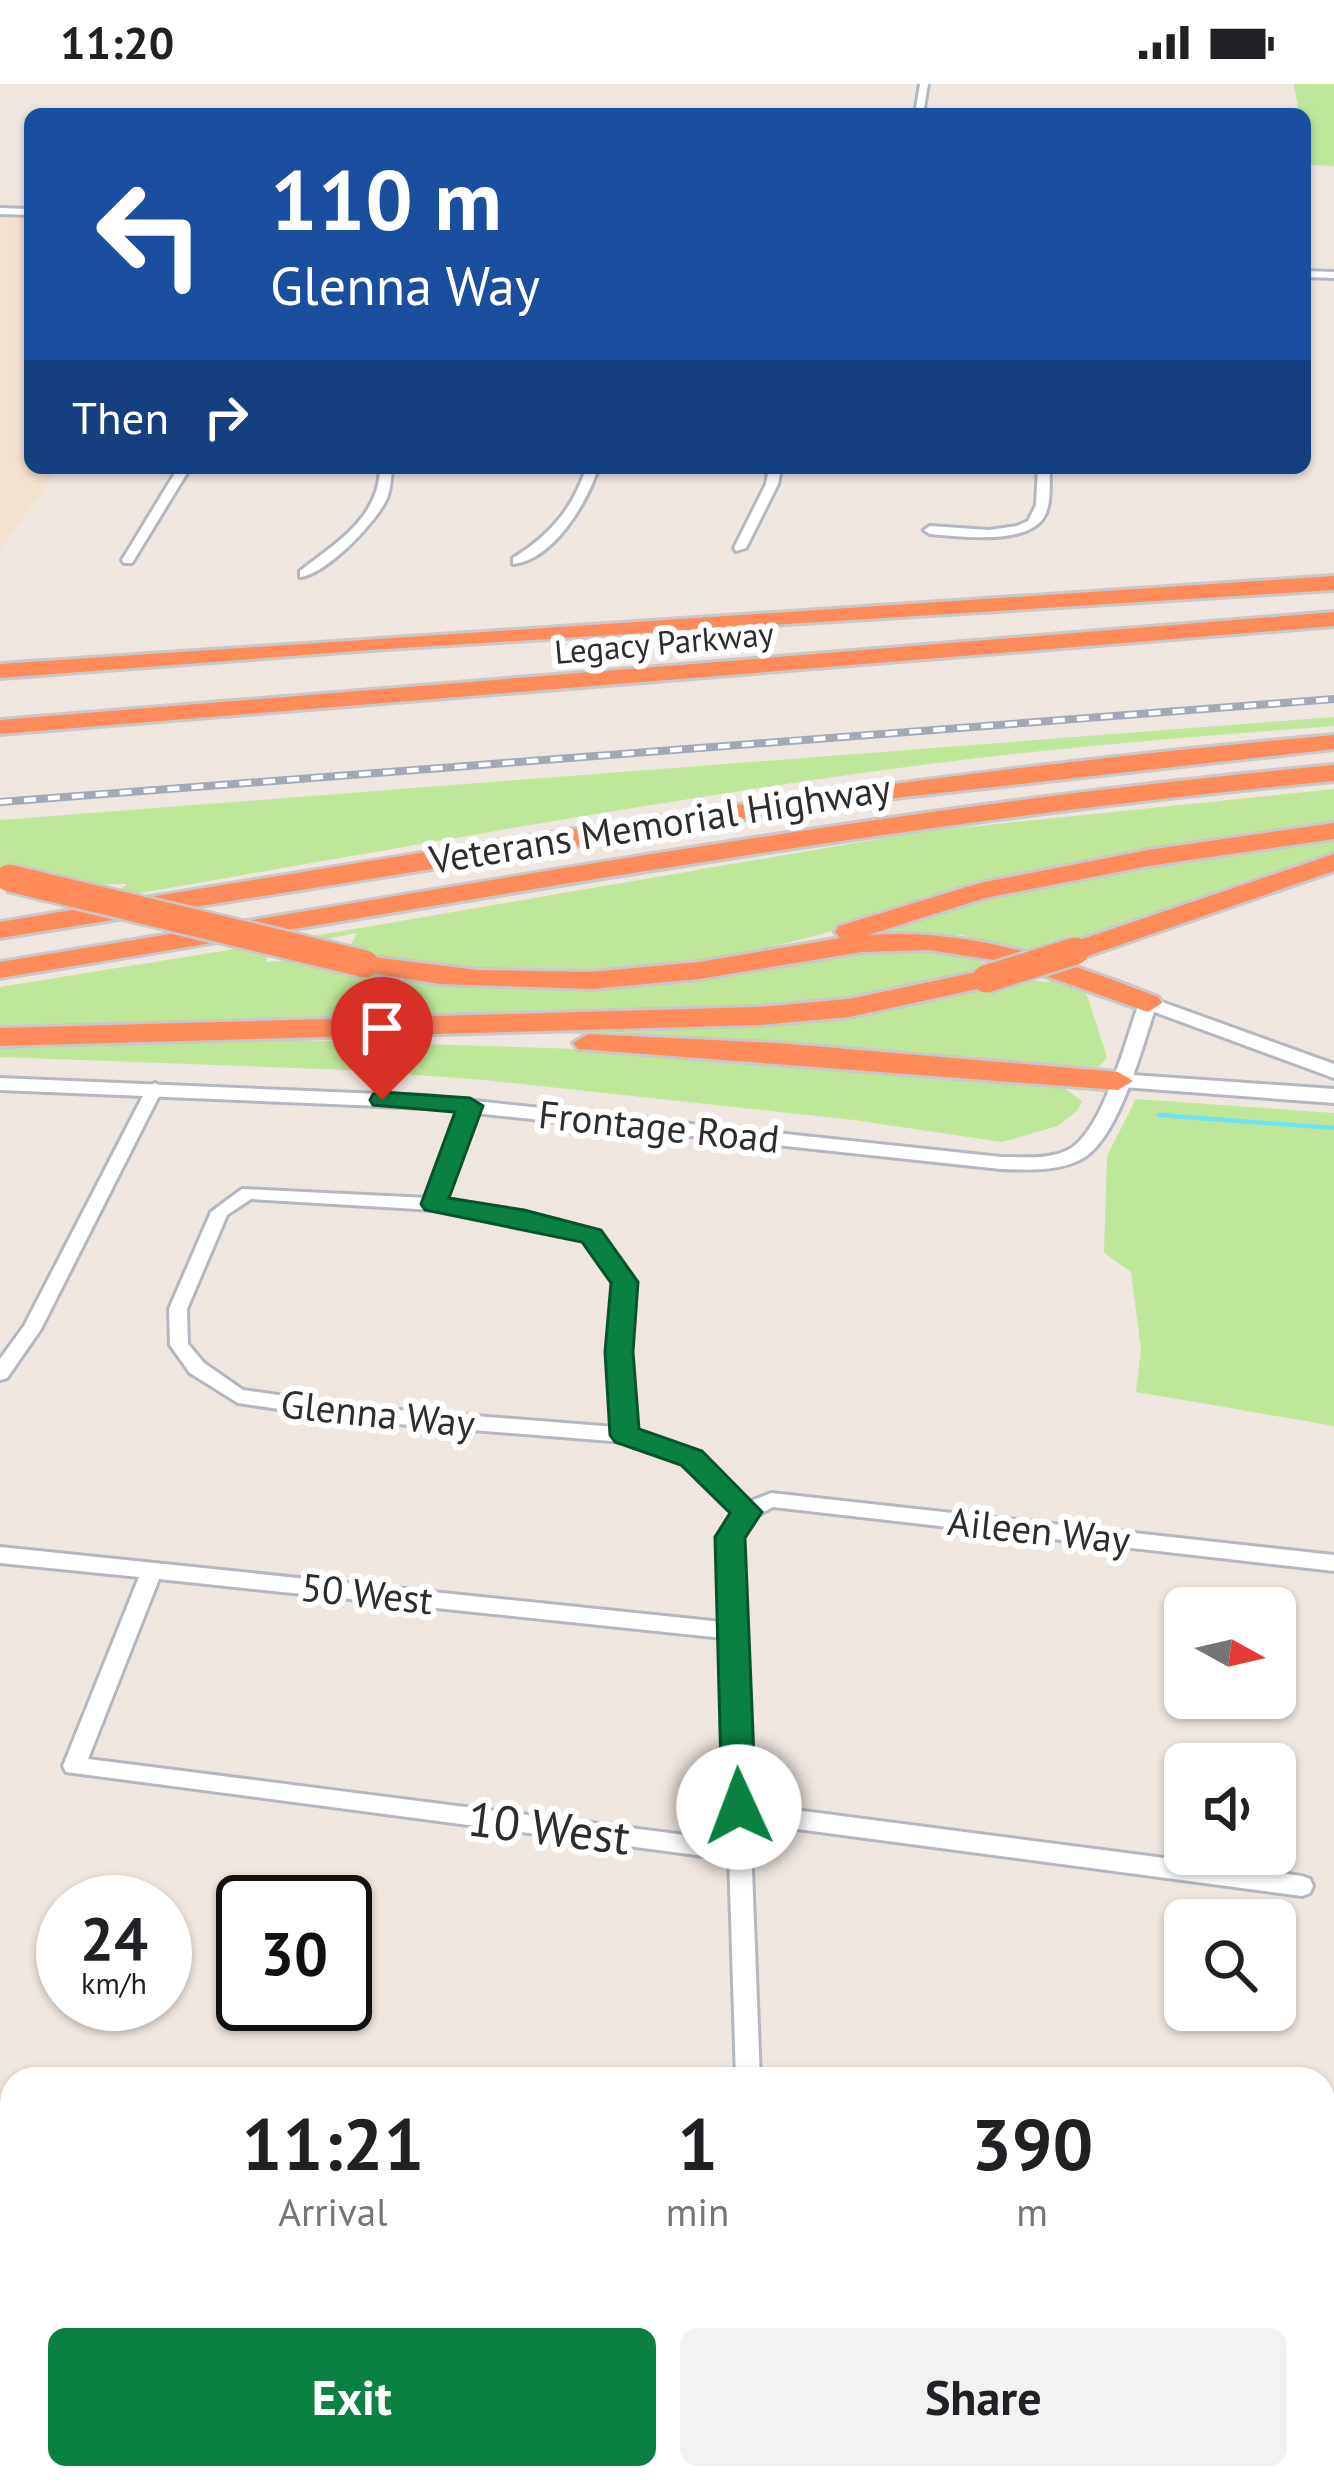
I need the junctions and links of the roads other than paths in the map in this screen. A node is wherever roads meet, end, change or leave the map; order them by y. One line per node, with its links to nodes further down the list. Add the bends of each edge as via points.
1 (180, 474): 8 (street)
2 (387, 474): 10 (street, via 380,506)
3 (590, 474): 9 (street, via 568,520)
4 (774, 474): 7 (street)
5 (1044, 474): 6 (street, via 1033,524 999,533)
6 (930, 530)
7 (740, 548)
8 (128, 560)
9 (517, 561)
10 (304, 574)
11 (1334, 583): 13 (highway, Legacy Parkway)
12 (1334, 619): 14 (highway, Legacy Parkway)
13 (0, 671)
14 (0, 727)
15 (1334, 742): 20 (highway, Veterans Memorial Highway, via 772,805)
16 (1334, 773): 22 (highway, Veterans Memorial Highway, via 1200,783 854,831)
17 (1334, 832): 21 (highway, via 980,890)
18 (1334, 862): 24 (highway, bridge, via 986,979 849,1008)
19 (4, 878): 21 (highway, bridge, via 448,977 577,982)
20 (0, 930)
21 (772, 956): 23 (highway, via 884,942 977,946)
22 (0, 970)
23 (1148, 1004): 26 (main road); 27 (street, Frontage Road)
24 (328, 1029): 25 (highway); 27 (highway, via 776,1052)
25 (0, 1037)
26 (1334, 1071)
27 (1118, 1081): 30 (main road); 31 (street, Frontage Road, via 1086,1146 1021,1163)
28 (0, 1084): 29 (street, Frontage Road)
29 (154, 1088): 31 (street, Frontage Road); 33 (street, via 32,1329)
30 (1334, 1096)
31 (470, 1106): 32 (street)
32 (434, 1204): 34 (street, via 591,1236 624,1282); 34 (street, Glenna Way, via 248,1193 220,1212 178,1309 179,1345 238,1396)
33 (0, 1373)
34 (625, 1435): 35 (street, Glenna Way, via 692,1458)
35 (747, 1512): 37 (street, Aileen Way, via 770,1500); 39 (street, via 730,1537)
36 (0, 1555): 38 (street, 50 West)
37 (1334, 1563)
38 (152, 1571): 39 (street, 50 West); 40 (street, 10 West, via 74,1766 719,1849)
39 (734, 1631): 40 (street)
40 (741, 1836): 41 (street, 10 West, via 780,1817); 42 (street)
41 (1302, 1886)
42 (748, 2067)

